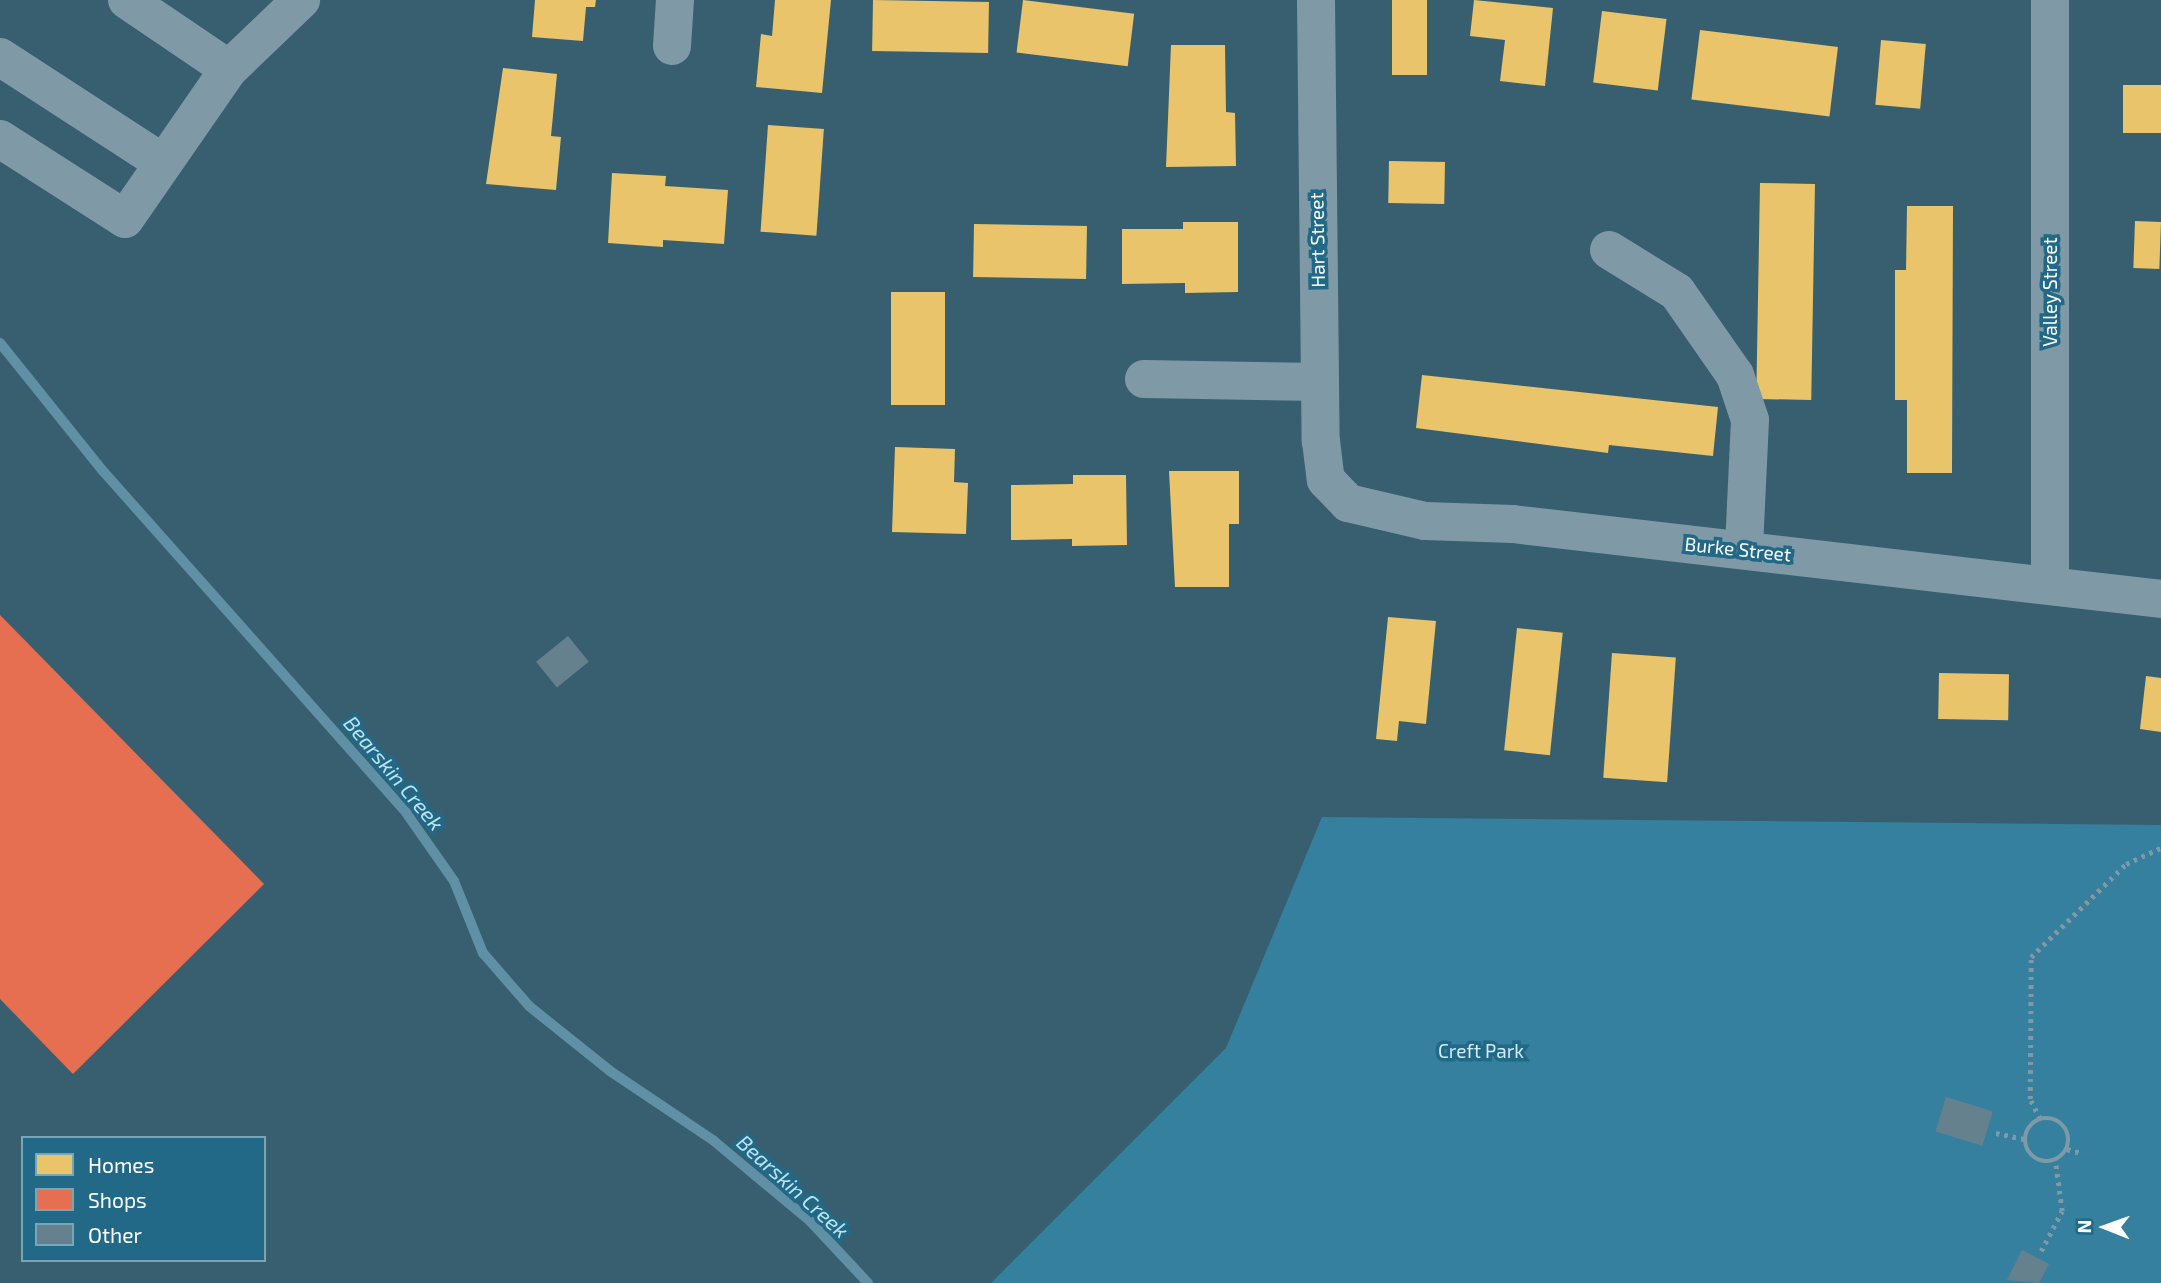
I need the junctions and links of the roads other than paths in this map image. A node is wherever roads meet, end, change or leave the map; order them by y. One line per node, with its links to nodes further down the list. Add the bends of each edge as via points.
1 (127, 0): 8 (street)
2 (301, 0): 8 (street)
3 (675, 0): 6 (street)
4 (1316, 0): 13 (street, Hart Street)
5 (2050, 0): 16 (street, Valley Street)
6 (672, 46)
7 (0, 57): 10 (street)
8 (229, 69): 10 (street)
9 (0, 139): 10 (street, via 125,219)
10 (163, 163)
11 (1609, 250): 15 (street, via 1676,292 1735,376 1750,420)
12 (1144, 379): 13 (street)
13 (1320, 382): 14 (street, Hart Street)
14 (1326, 480): 15 (street, Burke Street, via 1348,503 1425,521 1513,524)
15 (1744, 549): 16 (street, Burke Street)
16 (2050, 584): 17 (street, Burke Street)
17 (2161, 599)

